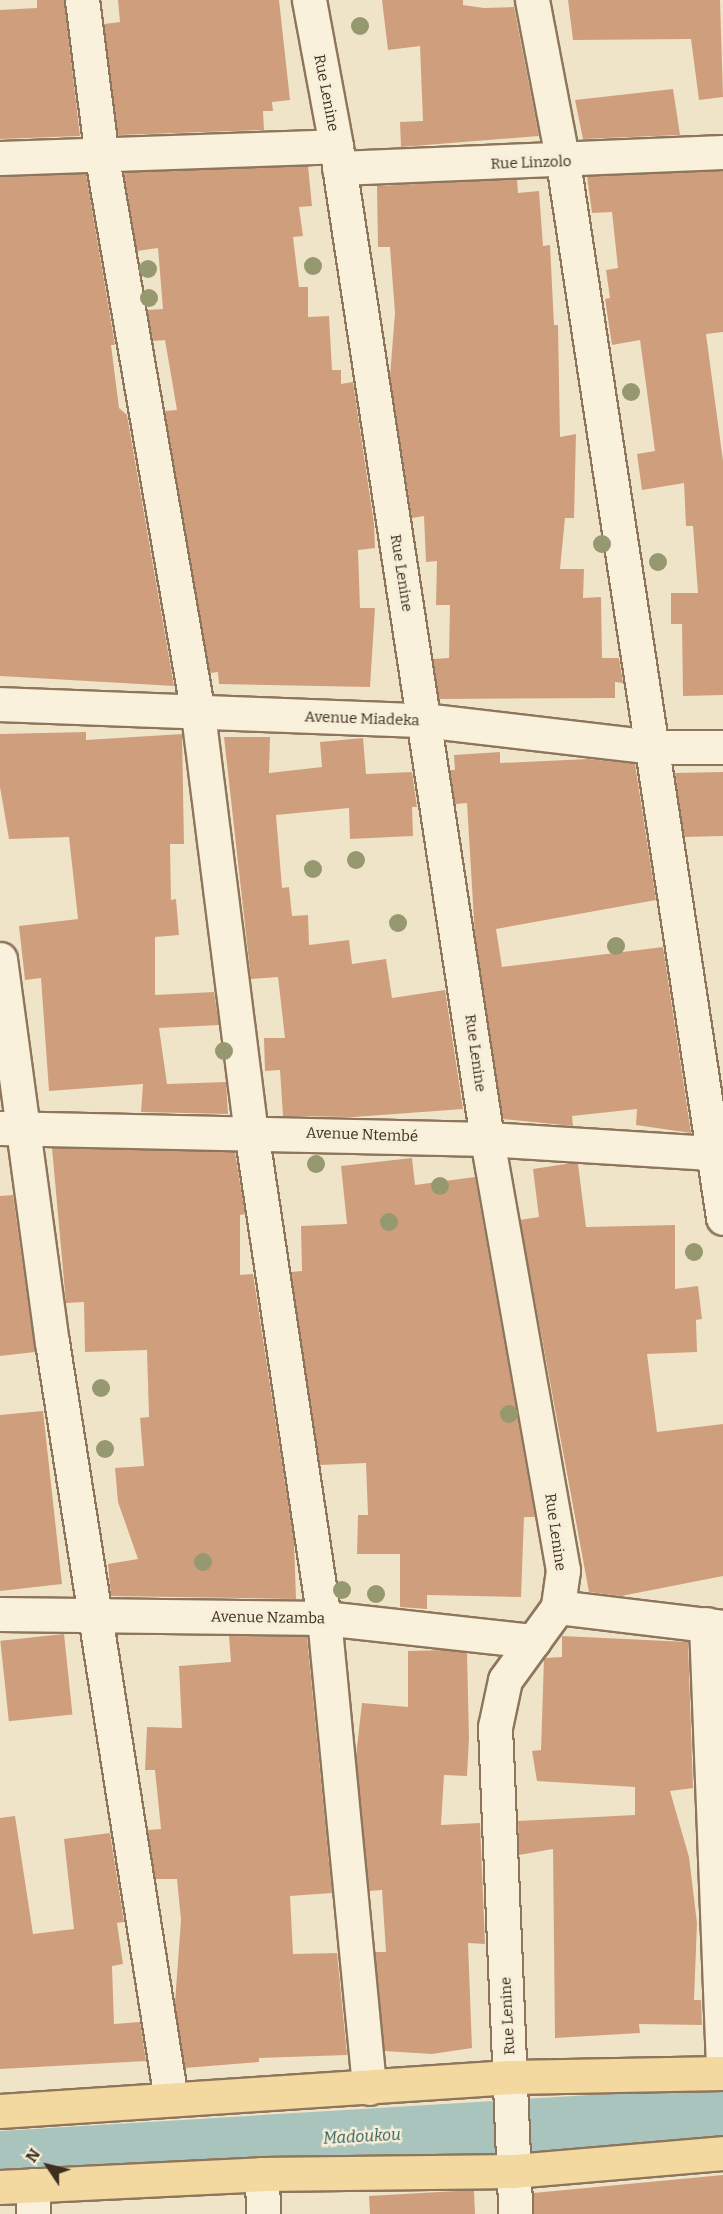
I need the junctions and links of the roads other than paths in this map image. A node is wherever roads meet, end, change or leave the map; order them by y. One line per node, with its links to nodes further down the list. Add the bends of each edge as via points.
1 (82, 0): 7 (street)
2 (309, 0): 5 (street, Rue Lenine)
3 (532, 0): 8 (street)
4 (723, 152): 8 (street, Rue Linzolo)
5 (338, 157): 7 (street, Rue Linzolo); 8 (street, Rue Linzolo); 11 (street, Rue Lenine)
6 (0, 158): 7 (street, Rue Linzolo)
7 (102, 158): 10 (street)
8 (563, 162): 12 (street)
9 (0, 704): 10 (street, Avenue Miadeka)
10 (198, 714): 11 (street, Avenue Miadeka); 16 (street)
11 (423, 720): 12 (street, Avenue Miadeka); 17 (street, Rue Lenine)
12 (652, 747): 13 (street, Avenue Miadeka); 18 (street)
13 (723, 747)
14 (0, 959): 15 (street)
15 (13, 1128): 16 (street, Avenue Ntembé); 22 (street)
16 (251, 1131): 17 (street, Avenue Ntembé); 23 (street)
17 (487, 1139): 18 (street, Avenue Ntembé); 20 (street, Rue Lenine, via 563,1570)
18 (718, 1154): 19 (street)
19 (723, 1218)
20 (558, 1607): 24 (street); 25 (street, Rue Lenine)
21 (0, 1614): 22 (street, Avenue Nzamba)
22 (96, 1615): 23 (street, Avenue Nzamba); 29 (street)
23 (324, 1618): 25 (street, Avenue Nzamba); 28 (street)
24 (714, 1625): 26 (street)
25 (534, 1641): 27 (street, Rue Lenine, via 505,1680 495,1727)
26 (723, 2073): 27 (main road)
27 (512, 2085): 28 (main road); 32 (street, Rue Lenine)
28 (369, 2088): 29 (main road)
29 (171, 2099): 30 (main road)
30 (0, 2111)
31 (723, 2153): 32 (main road)
32 (514, 2162): 33 (main road); 37 (street, Rue Lenine)
33 (262, 2174): 35 (main road); 36 (street)
34 (0, 2187): 35 (main road)
35 (33, 2200)
36 (263, 2214)
37 (515, 2214)

